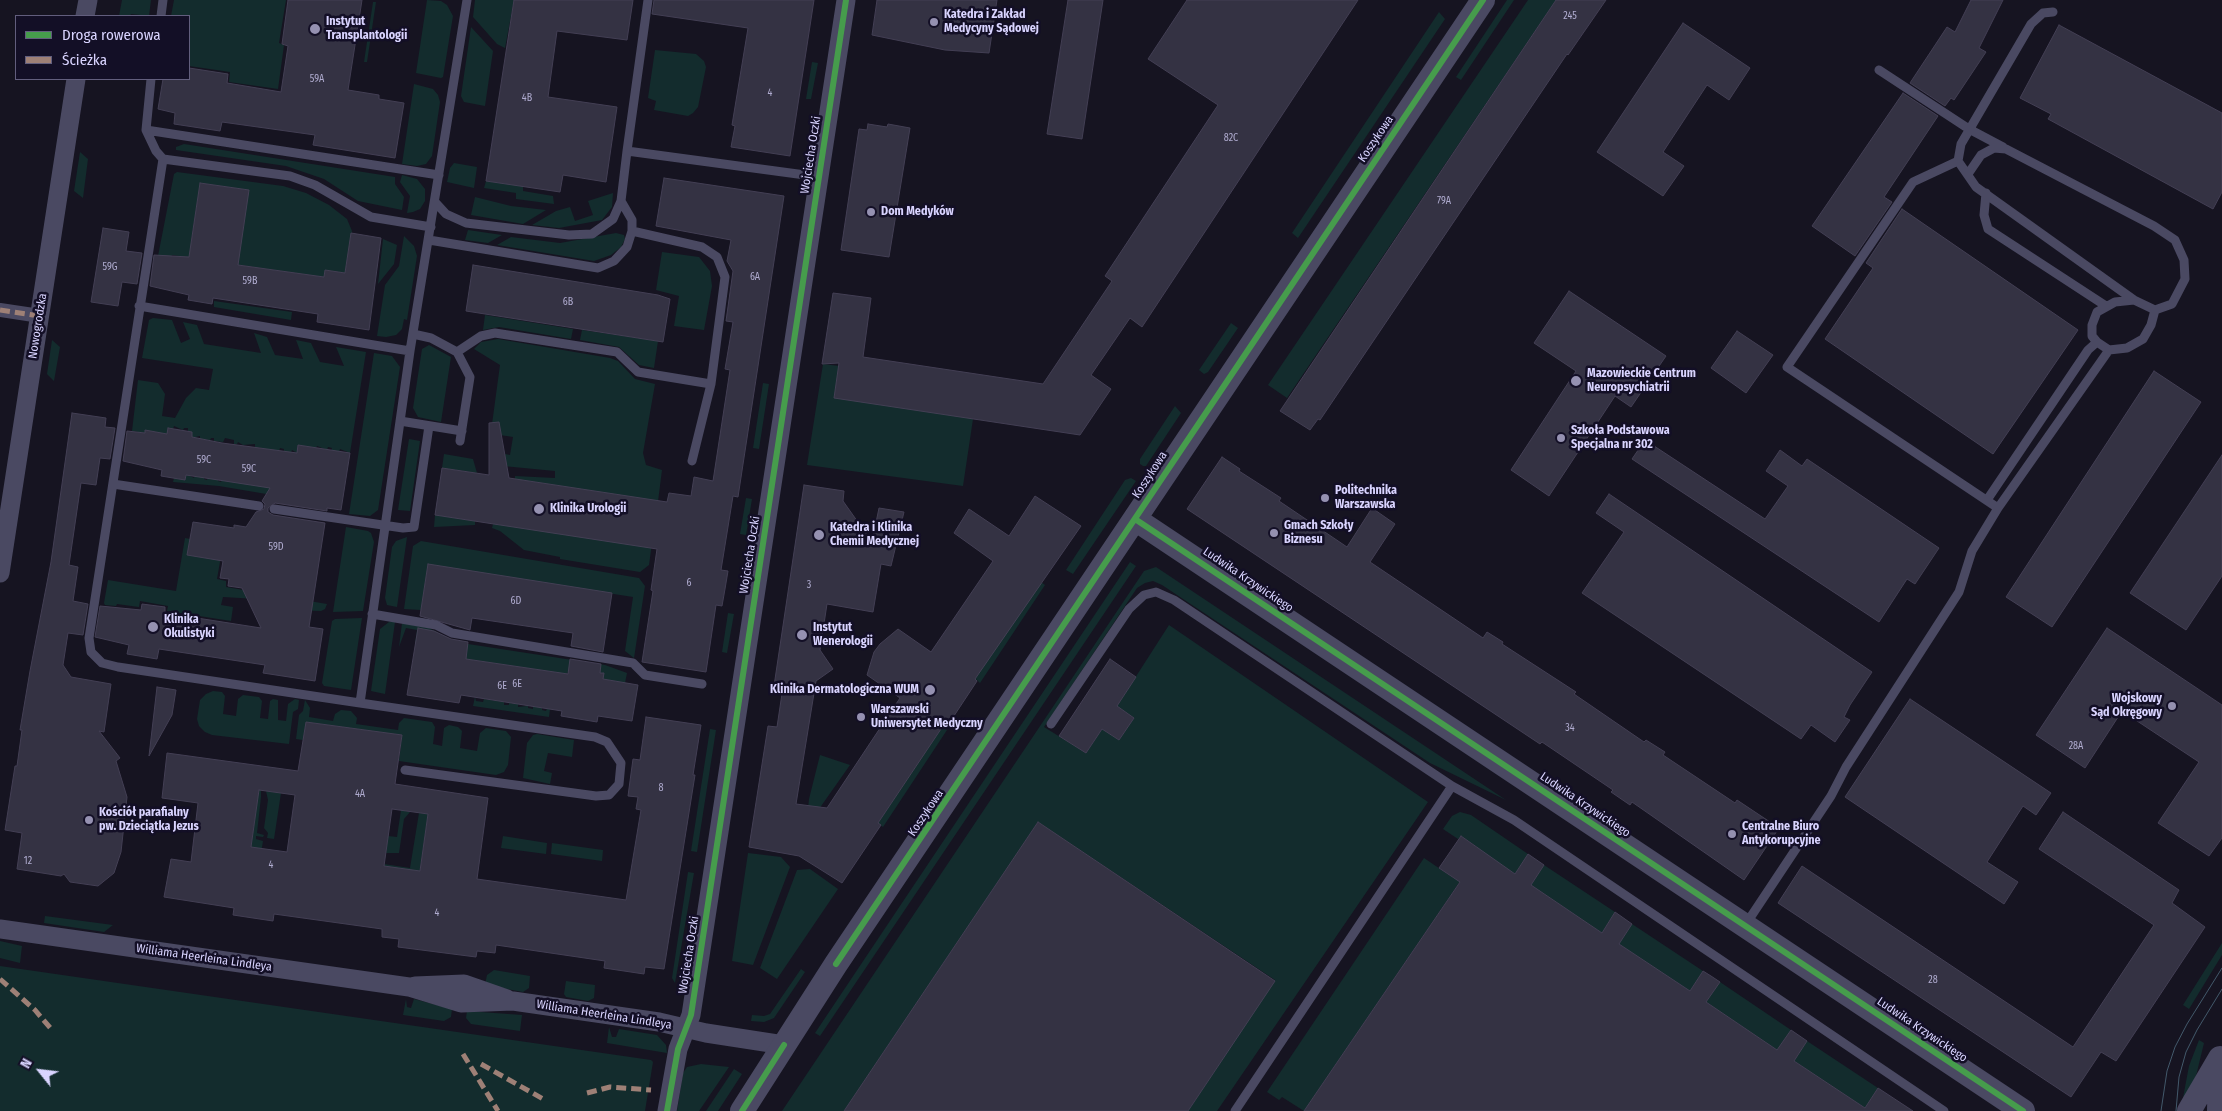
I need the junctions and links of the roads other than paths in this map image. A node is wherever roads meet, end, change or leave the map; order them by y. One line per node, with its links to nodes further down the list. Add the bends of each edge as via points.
1 (88, 0): 8 (street)
2 (163, 0): 9 (lane)
3 (467, 0): 20 (lane)
4 (648, 0): 16 (lane)
5 (846, 0): 21 (street, Wojciecha Oczki)
6 (1483, 0): 50 (street, Koszykowa)
7 (2053, 12): 13 (lane, via 2043,13 2031,24)
8 (86, 15)
9 (161, 15)
10 (1879, 70): 13 (lane)
11 (76, 80): 33 (street, Nowogrodzka)
12 (151, 80): 14 (lane)
13 (1969, 129): 15 (lane); 18 (lane, via 1960,144)
14 (146, 130): 17 (lane); 20 (lane)
15 (2006, 149): 19 (lane, via 1994,148 1981,155); 32 (lane, via 2175,240 2184,260 2185,280 2172,304)
16 (627, 151): 21 (lane); 23 (lane)
17 (163, 159): 25 (lane, via 290,176 315,185 371,218); 29 (lane)
18 (1958, 160): 19 (lane); 46 (lane, via 1913,182 1786,368)
19 (1968, 174): 22 (lane, via 1976,187)
20 (439, 175): 24 (lane)
21 (820, 177): 61 (street, Wojciecha Oczki)
22 (1986, 194): 28 (lane); 30 (lane, via 1984,215 1988,229)
23 (621, 201): 24 (lane, via 613,219 592,234 568,236 466,222 446,214); 26 (lane, via 632,220)
24 (435, 202): 25 (lane)
25 (431, 227): 27 (lane)
26 (632, 231): 27 (lane, via 627,247 614,261 598,268); 39 (lane, via 702,247 717,258 725,277)
27 (429, 240): 34 (lane)
28 (2134, 300): 30 (lane); 32 (lane)
29 (139, 306): 37 (lane); 45 (lane)
30 (2106, 306): 35 (lane, via 2097,312 2092,325 2092,336)
31 (0, 310): 33 (street)
32 (2155, 310): 36 (lane, via 2143,339 2127,348)
33 (40, 316): 52 (street, Nowogrodzka)
34 (413, 334): 37 (lane); 38 (lane, via 431,338)
35 (2097, 342): 36 (lane); 46 (lane, via 2088,350)
36 (2109, 350): 49 (lane)
37 (410, 351): 40 (lane)
38 (457, 352): 39 (lane, via 480,336 495,332 617,352 638,372); 42 (lane, via 470,377)
39 (711, 384): 44 (lane)
40 (400, 421): 41 (lane); 51 (lane)
41 (429, 426): 42 (lane); 51 (lane, via 414,527)
42 (462, 431): 43 (lane)
43 (460, 441)
44 (692, 461)
45 (113, 484): 47 (lane); 55 (lane, via 89,638 91,652 102,663)
46 (1987, 500): 49 (lane)
47 (259, 506)
48 (274, 508): 51 (lane)
49 (1998, 508): 59 (lane, via 1972,551 1959,592 1846,767 1831,796)
50 (1135, 519): 59 (street, Ludwika Krzywickiego); 62 (street, Koszykowa)
51 (385, 526): 53 (lane)
52 (0, 573)
53 (372, 614): 54 (lane, via 452,632 633,663 645,675); 55 (lane)
54 (702, 684)
55 (360, 703): 57 (lane, via 595,737 607,742 621,763 618,784 609,795 596,796)
56 (1051, 724): 58 (lane, via 1129,609 1144,594 1156,592 1174,600)
57 (406, 770)
58 (1452, 786): 66 (lane); 67 (lane, via 1514,820)
59 (1745, 925): 68 (street, Ludwika Krzywickiego)
60 (0, 929): 61 (street, Williama Heerleina Lindleya, via 409,987 464,984 513,1002)
61 (687, 1028): 62 (street, Williama Heerleina Lindleya); 64 (street, Wojciecha Oczki, via 676,1059)
62 (784, 1046): 65 (street, Koszykowa)
63 (2221, 1054): 69 (street); 70 (street)
64 (667, 1111)
65 (742, 1111)
66 (1235, 1111)
67 (1944, 1111)
68 (2023, 1111)
69 (2189, 1111)
70 (2219, 1111)

